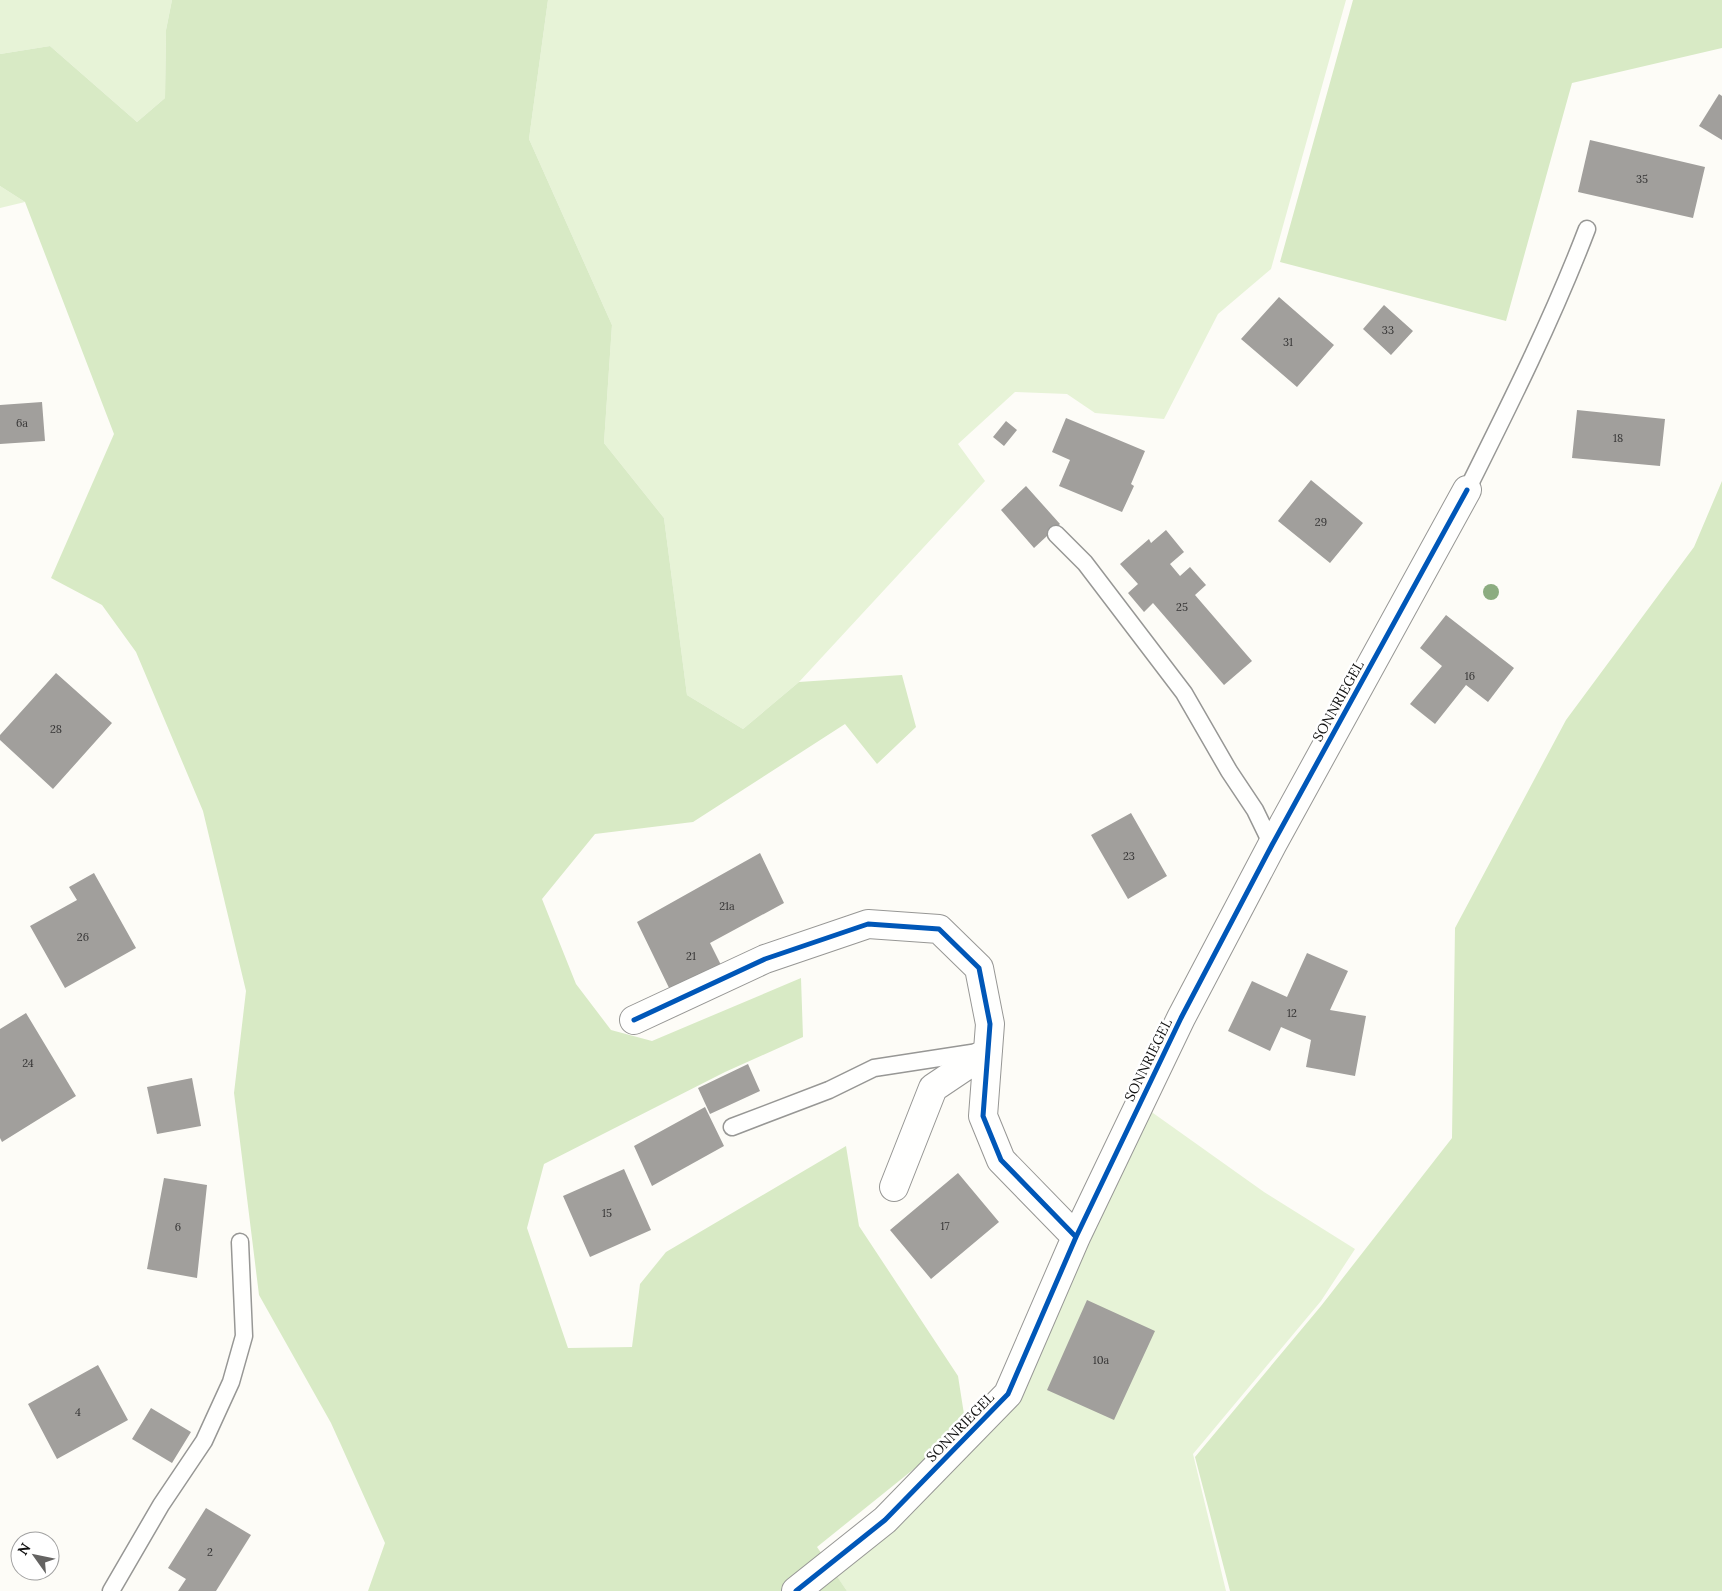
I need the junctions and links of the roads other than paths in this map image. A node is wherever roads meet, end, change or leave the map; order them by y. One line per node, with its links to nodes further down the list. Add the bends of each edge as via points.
1 (1588, 228): 2 (lane, via 1525,373)
2 (1467, 490): 4 (street, SONNRIEGEL)
3 (1056, 534): 4 (lane, via 1085,563 1184,693 1229,771 1256,810)
4 (1272, 845): 9 (street, SONNRIEGEL, via 1181,1018)
5 (634, 1020): 6 (street, via 765,959 868,924 939,929 979,968 990,1024)
6 (988, 1051): 7 (lane, via 874,1068 829,1090); 8 (street, via 933,1088); 9 (street, via 983,1116 1001,1160)
7 (732, 1127)
8 (894, 1187)
9 (1076, 1237): 12 (street, SONNRIEGEL, via 1008,1394 885,1520)
10 (240, 1242): 11 (lane, via 244,1336 231,1382 204,1441 161,1505)
11 (111, 1591)
12 (796, 1591)

